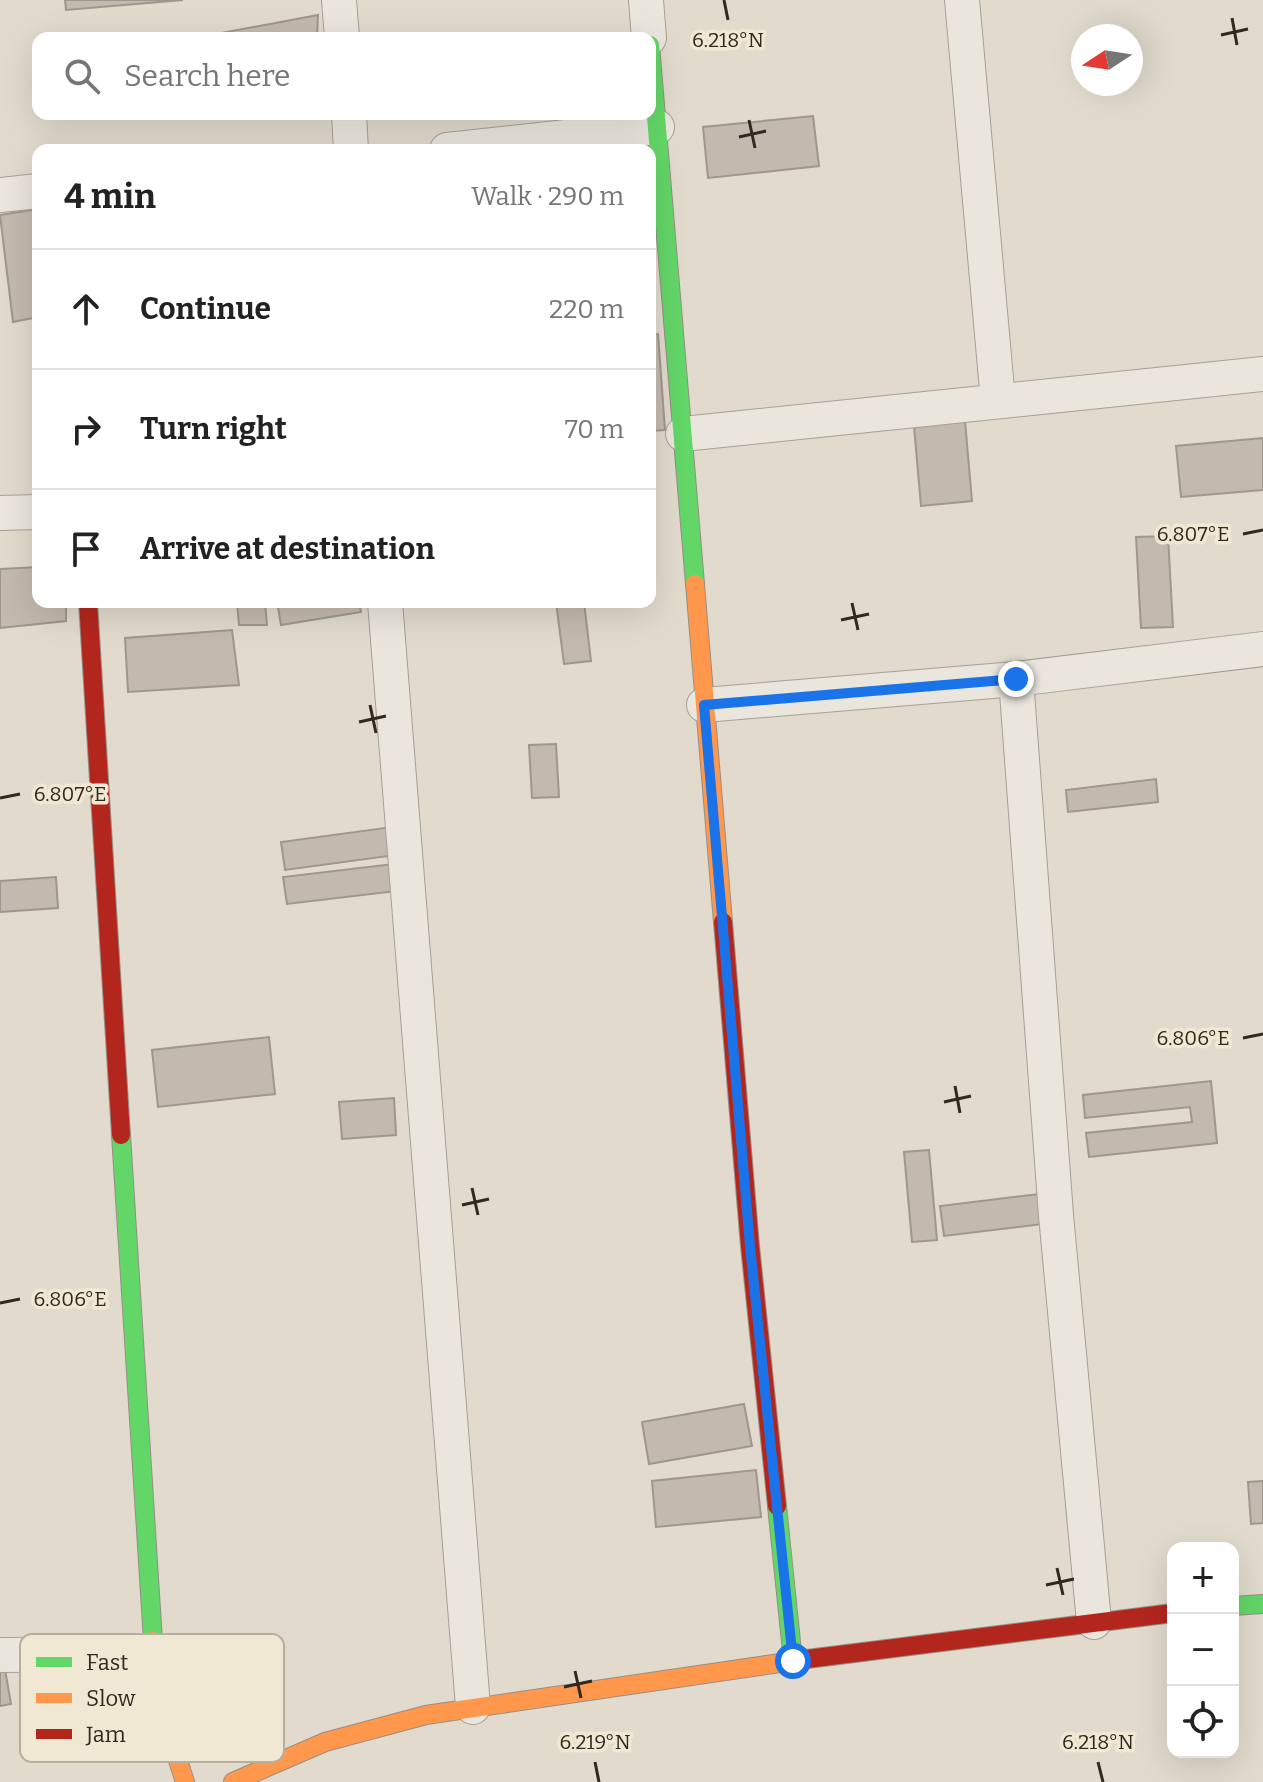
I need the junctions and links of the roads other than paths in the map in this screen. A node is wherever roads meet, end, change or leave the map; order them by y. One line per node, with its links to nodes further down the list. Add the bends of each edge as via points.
1 (339, 0): 4 (street)
2 (646, 0): 5 (street)
3 (962, 0): 14 (street)
4 (342, 32)
5 (649, 32)
6 (656, 115): 8 (street)
7 (349, 120): 9 (street)
8 (657, 127): 10 (street); 15 (street)
9 (351, 144)
10 (502, 144)
11 (32, 192): 12 (street)
12 (0, 195)
13 (1263, 374): 14 (street)
14 (998, 401): 15 (street)
15 (683, 434): 22 (street)
16 (32, 512): 17 (street)
17 (0, 513)
18 (88, 608): 27 (street)
19 (385, 608): 31 (street)
20 (1263, 649): 21 (street)
21 (1016, 679): 22 (street); 26 (street, via 1057,1231)
22 (704, 705): 30 (street, via 750,1246)
23 (1263, 1604): 24 (street)
24 (1239, 1606)
25 (1167, 1614): 26 (street)
26 (1094, 1622): 30 (street)
27 (153, 1634)
28 (0, 1655): 29 (street)
29 (20, 1655)
30 (793, 1661): 31 (street)
31 (473, 1707): 32 (street, via 330,1740)
32 (284, 1757)
33 (179, 1762): 35 (street)
34 (269, 1762): 36 (street)
35 (185, 1782)
36 (233, 1782)

